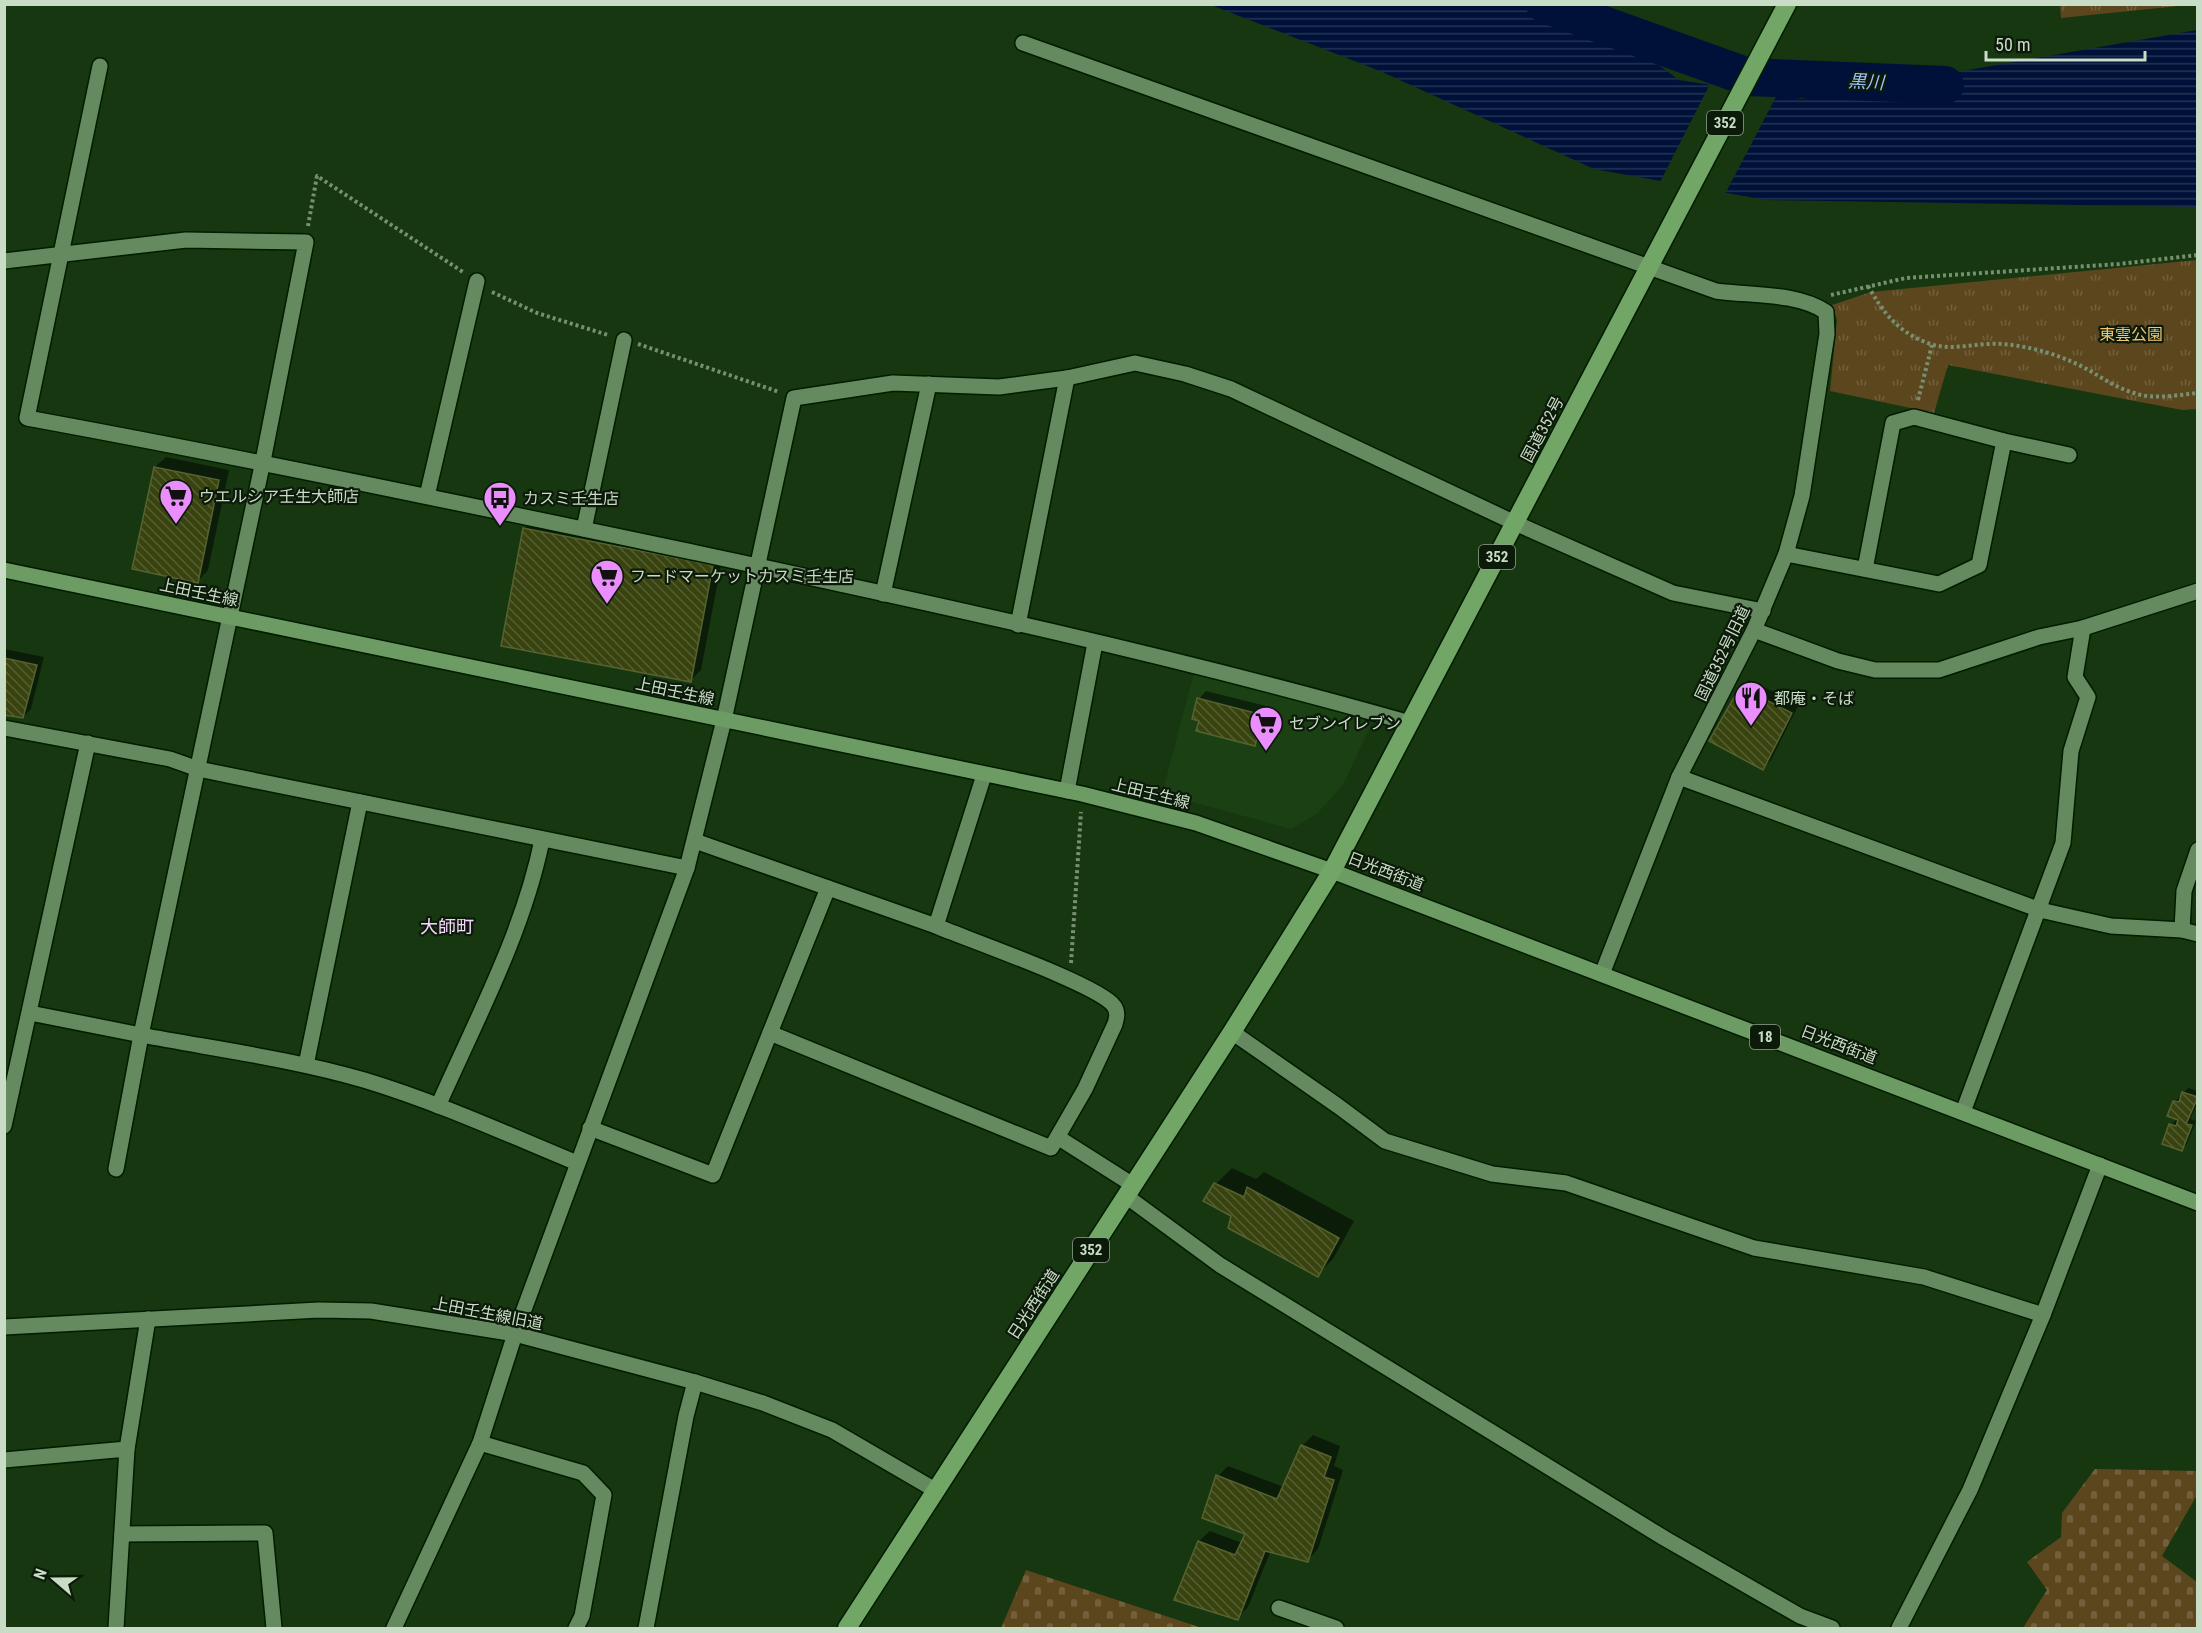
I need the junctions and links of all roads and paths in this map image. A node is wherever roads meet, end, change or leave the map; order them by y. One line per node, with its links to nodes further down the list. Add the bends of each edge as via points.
1 (1787, 4): 8 (highway, 国道352号 / 352)
2 (1023, 43): 8 (street)
3 (100, 66): 5 (street)
4 (306, 242): 5 (street, via 186,240); 9 (path, via 317,176); 21 (street)
5 (61, 255): 7 (street); 21 (street, via 27,418)
6 (2198, 255): 10 (path, via 1906,278)
7 (4, 261)
8 (1649, 267): 11 (street, via 1716,291); 23 (highway, 国道352号 / 352)
9 (477, 281): 12 (path, via 537,313); 22 (street)
10 (1868, 286): 11 (path, via 1837,292); 13 (path, via 1902,332)
11 (1814, 304): 25 (street, 国道352号旧道, via 1826,312 1827,334 1802,496)
12 (624, 340): 17 (path); 24 (street)
13 (1932, 345): 16 (path, via 1999,344 2028,348 2056,355 2135,394); 18 (path)
14 (1067, 378): 15 (street, via 999,387); 23 (street, via 1135,363 1185,374 1231,389); 33 (street)
15 (929, 384): 17 (street, via 893,383); 30 (street)
16 (2198, 393)
17 (794, 398): 26 (street)
18 (1914, 417): 19 (street); 27 (street, via 1893,423)
19 (2004, 441): 20 (street); 27 (street, via 1978,565 1939,584)
20 (2069, 455)
21 (263, 461): 22 (street); 32 (street)
22 (427, 496): 24 (street)
23 (1515, 523): 31 (street, via 1673,593); 38 (highway, 国道352号 / 352)
24 (584, 529): 26 (street)
25 (1786, 554): 27 (street); 31 (street, 国道352号旧道)
26 (758, 566): 30 (street); 37 (street)
27 (1865, 569)
28 (4, 570): 32 (main road, 上田壬生線)
29 (2198, 591): 34 (street)
30 (884, 594): 33 (street)
31 (1763, 611): 35 (street, 国道352号旧道)
32 (230, 616): 37 (main road, 上田壬生線); 41 (street)
33 (1018, 625): 36 (street)
34 (2083, 628): 35 (street, via 2040,637 1939,670 1895,671 1838,661); 52 (street, via 2075,677 2088,697 2071,751 2063,843)
35 (1754, 630): 43 (street, 国道352号旧道)
36 (1095, 643): 38 (street); 44 (street)
37 (724, 720): 42 (main road, 上田壬生線); 47 (street)
38 (1410, 723): 50 (highway, 国道352号 / 352)
39 (4, 728): 40 (street)
40 (87, 743): 41 (street, via 170,759); 58 (street)
41 (198, 769): 45 (street); 61 (street)
42 (984, 775): 44 (main road, 上田壬生線); 53 (street)
43 (1679, 777): 52 (street); 56 (street, 国道352号旧道)
44 (1074, 793): 50 (main road, 上田壬生線, via 1196,823); 57 (path, via 1072,960)
45 (360, 802): 46 (street); 62 (street)
46 (542, 840): 49 (street); 63 (street, via 534,882 518,926)
47 (695, 841): 49 (street); 51 (street)
48 (2198, 850): 54 (street, via 2184,891)
49 (687, 868): 66 (street)
50 (1332, 871): 56 (main road, 日光西街道 / 18); 59 (highway, 日光西街道 / 352)
51 (828, 888): 53 (street); 60 (street)
52 (2040, 910): 54 (street, via 2111,926); 64 (street)
53 (936, 926): 57 (street)
54 (2182, 930): 55 (street)
55 (2198, 934)
56 (1602, 974): 64 (main road, 日光西街道 / 18)
57 (1065, 978): 67 (street, via 1109,1001 1118,1015)
58 (30, 1013): 61 (street); 65 (street)
59 (1232, 1032): 71 (highway, 日光西街道 / 352); 73 (street, via 1385,1141 1492,1174 1566,1183 1754,1248 1924,1277)
60 (770, 1033): 66 (street, via 712,1175); 67 (street, via 1051,1148)
61 (141, 1035): 62 (street); 70 (street)
62 (306, 1065): 63 (street)
63 (438, 1106): 68 (street)
64 (1963, 1112): 69 (main road, 日光西街道 / 18)
65 (4, 1125)
66 (590, 1128): 68 (street)
67 (1059, 1138): 71 (street)
68 (578, 1163): 76 (street)
69 (2100, 1165): 72 (main road, 日光西街道 / 18); 73 (street)
70 (116, 1169)
71 (1130, 1190): 81 (highway, 日光西街道 / 352); 91 (street, via 1220,1265 1664,1538 1800,1616)
72 (2198, 1203)
73 (2043, 1315): 92 (street, via 1970,1490)
74 (148, 1319): 75 (street, 上田壬生線旧道); 76 (street, 上田壬生線旧道, via 371,1311); 79 (street)
75 (4, 1327)
76 (515, 1334): 77 (street, 上田壬生線旧道); 78 (street)
77 (695, 1382): 81 (street, 上田壬生線旧道, via 832,1430); 88 (street)
78 (480, 1443): 86 (street); 87 (street, via 583,1473 604,1495 582,1616)
79 (127, 1449): 80 (street); 82 (street)
80 (4, 1460)
81 (935, 1490): 89 (highway, 日光西街道 / 352)
82 (122, 1534): 84 (street); 85 (street, via 265,1533)
83 (1279, 1608): 90 (street)
84 (116, 1629)
85 (274, 1629)
86 (394, 1629)
87 (576, 1629)
88 (646, 1629)
89 (848, 1629)
90 (1336, 1629)
91 (1832, 1629)
92 (1899, 1629)

